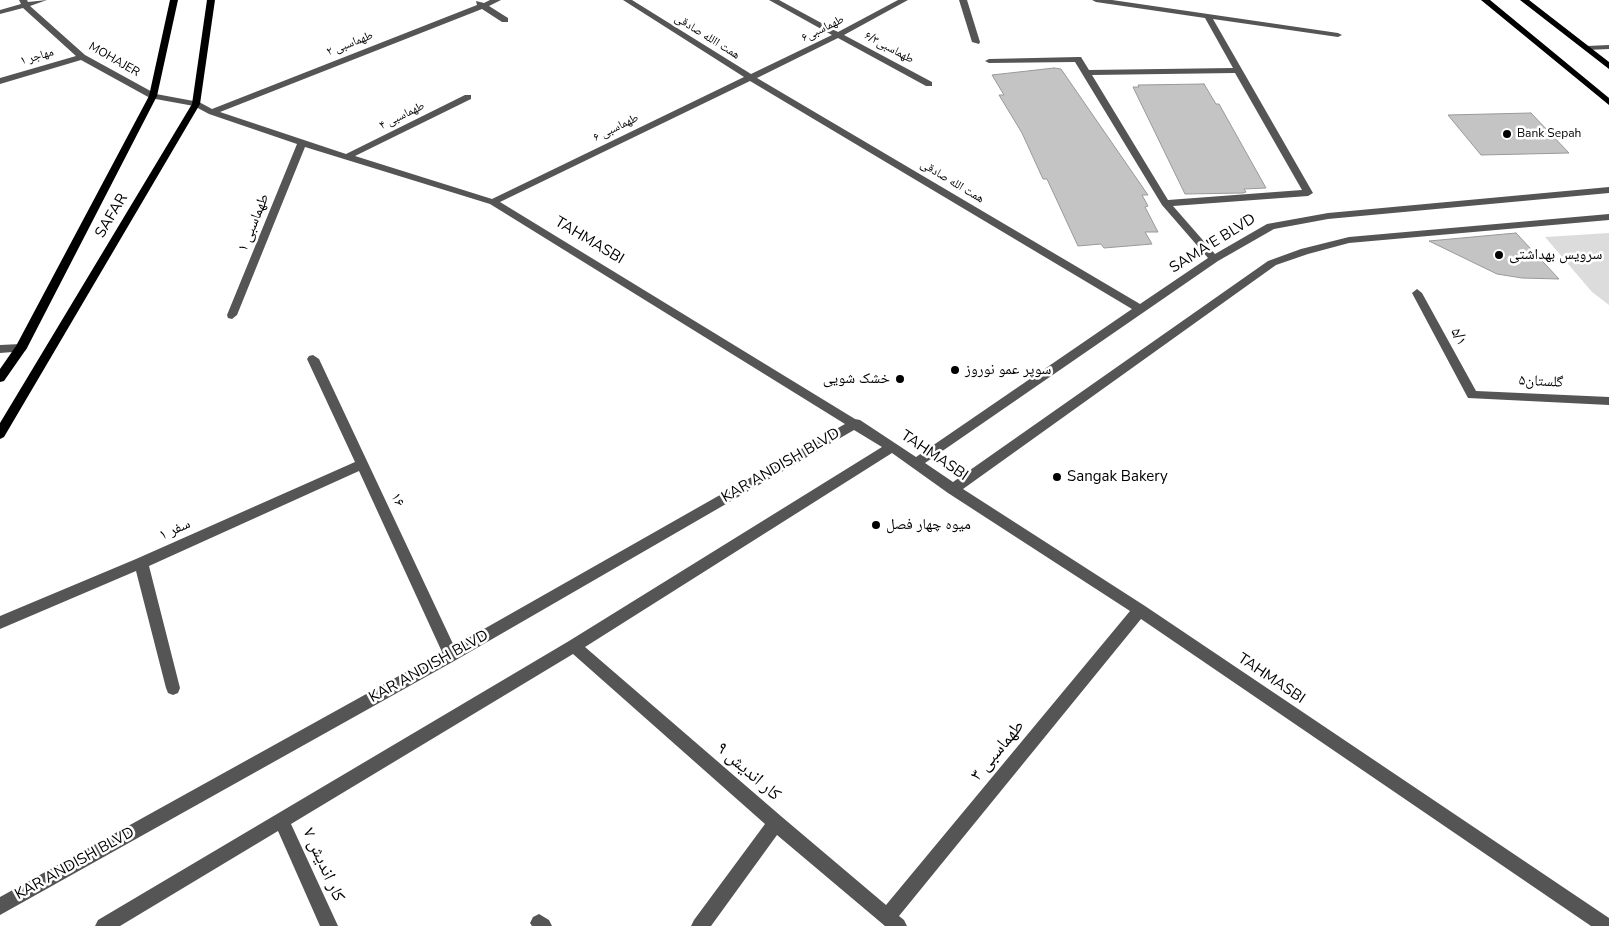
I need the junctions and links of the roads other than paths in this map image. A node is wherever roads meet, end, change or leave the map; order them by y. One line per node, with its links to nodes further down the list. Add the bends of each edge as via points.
1 (43, 0): 13 (street)
2 (174, 0): 31 (main road, SAFAR)
3 (211, 0): 34 (main road, SAFAR)
4 (474, 0): 14 (street)
5 (497, 0): 14 (street, ۲ طهماسبی)
6 (627, 0): 28 (street, همت االله صادقی)
7 (773, 0): 18 (street, ۶/۳طهماسبی)
8 (904, 0): 18 (street, ۶طهماسبی)
9 (963, 0): 20 (street)
10 (1096, 0): 16 (street)
11 (1485, 0): 33 (main road)
12 (1524, 0): 22 (main road)
13 (24, 3): 15 (street); 23 (street, MOHAJER)
14 (483, 6): 17 (street); 35 (street, ۲ طهماسبی)
15 (0, 12)
16 (1208, 17): 19 (street); 26 (street)
17 (505, 20)
18 (838, 35): 28 (street, ۶طهماسبی); 30 (street, ۶/۳طهماسبی)
19 (1338, 35)
20 (976, 42)
21 (1609, 47): 22 (street)
22 (1587, 48): 25 (main road)
23 (82, 57): 29 (street, ۱ مهاجر); 31 (street, MOHAJER)
24 (989, 61): 27 (street, via 1078,60)
25 (1609, 66)
26 (1238, 70): 27 (street); 40 (street, via 1308,193)
27 (1086, 73): 40 (street)
28 (750, 77): 39 (street, ۶ طهماسبی); 44 (street, همت الله صادقی)
29 (0, 81)
30 (928, 84)
31 (153, 96): 34 (street, MOHAJER); 46 (main road, SAFAR)
32 (468, 97): 37 (street, ۴ طهماسبی)
33 (1609, 102)
34 (196, 104): 35 (street, TAHMASBI); 53 (main road, SAFAR)
35 (212, 112): 36 (street, TAHMASBI)
36 (302, 143): 37 (street, TAHMASBI); 45 (street, ۱ طهماسبی)
37 (347, 157): 39 (street, TAHMASBI)
38 (1607, 193): 42 (street, SAMA'E BLVD, via 1328,216 1280,224)
39 (493, 202): 52 (street, TAHMASBI)
40 (1165, 203): 42 (street)
41 (1609, 217): 57 (street, via 1349,240 1305,250 1272,263)
42 (1214, 259): 44 (street, SAMA'E BLVD)
43 (1418, 293): 50 (street, ۵/۱)
44 (1140, 309): 55 (street, SAMA'E BLVD)
45 (232, 315)
46 (21, 348): 47 (street); 49 (main road, SAFAR)
47 (0, 349)
48 (313, 359): 56 (street, ۱۶)
49 (0, 378)
50 (1472, 395): 51 (street, گلستان۵)
51 (1609, 402)
52 (856, 423): 54 (street, TAHMASBI); 62 (street, KAR ANDISH BLVD)
53 (0, 434)
54 (892, 447): 55 (street, TAHMASBI); 61 (street)
55 (916, 463): 57 (street, TAHMASBI)
56 (362, 464): 58 (street, ۱ سفر); 62 (street, ۱۶)
57 (953, 489): 59 (street, TAHMASBI)
58 (141, 563): 60 (street, ۱ سفر); 63 (street)
59 (1140, 610): 67 (street, ۳ طهماسبی); 71 (street, TAHMASBI)
60 (0, 623)
61 (574, 646): 64 (street); 65 (street, ۹ کار اندیش)
62 (450, 655): 66 (street, KAR ANDISH BLVD)
63 (173, 688)
64 (281, 820): 68 (street); 69 (street, ۷ کار اندیش)
65 (776, 823): 67 (street, ۹ کار اندیش); 70 (street)
66 (0, 906)
67 (892, 922)
68 (104, 926)
69 (329, 926)
70 (700, 926)
71 (1606, 926)

